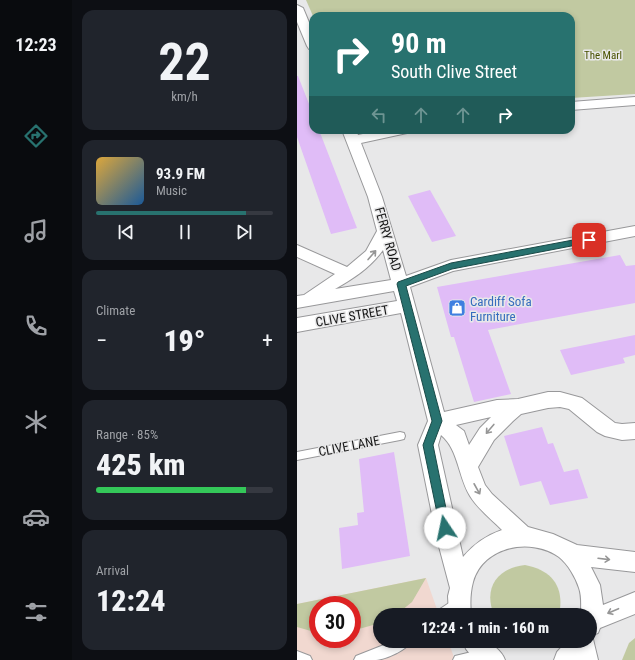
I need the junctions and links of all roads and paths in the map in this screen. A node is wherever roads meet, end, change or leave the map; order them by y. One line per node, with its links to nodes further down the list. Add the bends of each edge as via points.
1 (297, 8): 2 (street)
2 (309, 36)
3 (635, 101): 4 (street)
4 (575, 106)
5 (361, 134): 6 (street)
6 (351, 135): 7 (street, FERRY ROAD)
7 (385, 231): 10 (street, CLIVE STREET, one-way to 7, via 377,250); 11 (street, FERRY ROAD)
8 (635, 231): 11 (street, CLIVE STREET, via 451,266)
9 (297, 251): 10 (street)
10 (349, 274): 12 (street, CLIVE STREET)
11 (401, 284): 12 (street, CLIVE STREET); 13 (street, FERRY ROAD)
12 (301, 301)
13 (407, 306): 14 (street, CLIVE STREET); 16 (street, FERRY ROAD)
14 (297, 325)
15 (515, 408): 16 (street, via 498,408); 17 (street, via 566,400 583,408 601,426 624,433); 20 (street, one-way to 20, via 494,424 486,434)
16 (437, 421): 20 (street, via 457,437); 24 (street, via 428,445)
17 (635, 431)
18 (400, 436): 19 (lane, CLIVE LANE)
19 (297, 456)
20 (468, 468): 21 (street, one-way to 21, via 477,490 485,500)
21 (523, 536): 22 (street, via 536,537 557,545); 24 (street, via 501,539 482,550 468,567)
22 (572, 555): 23 (street, one-way to 23); 27 (street, via 590,586)
23 (635, 562)
24 (460, 601): 26 (lane)
25 (635, 603): 28 (street, one-way to 28)
26 (450, 608)
27 (589, 608)
28 (597, 631)
29 (393, 648): 34 (lane)
30 (577, 648): 36 (street)
31 (485, 652): 35 (lane)
32 (297, 657): 33 (lane)
33 (306, 660)
34 (360, 660)
35 (459, 660)
36 (565, 660)

